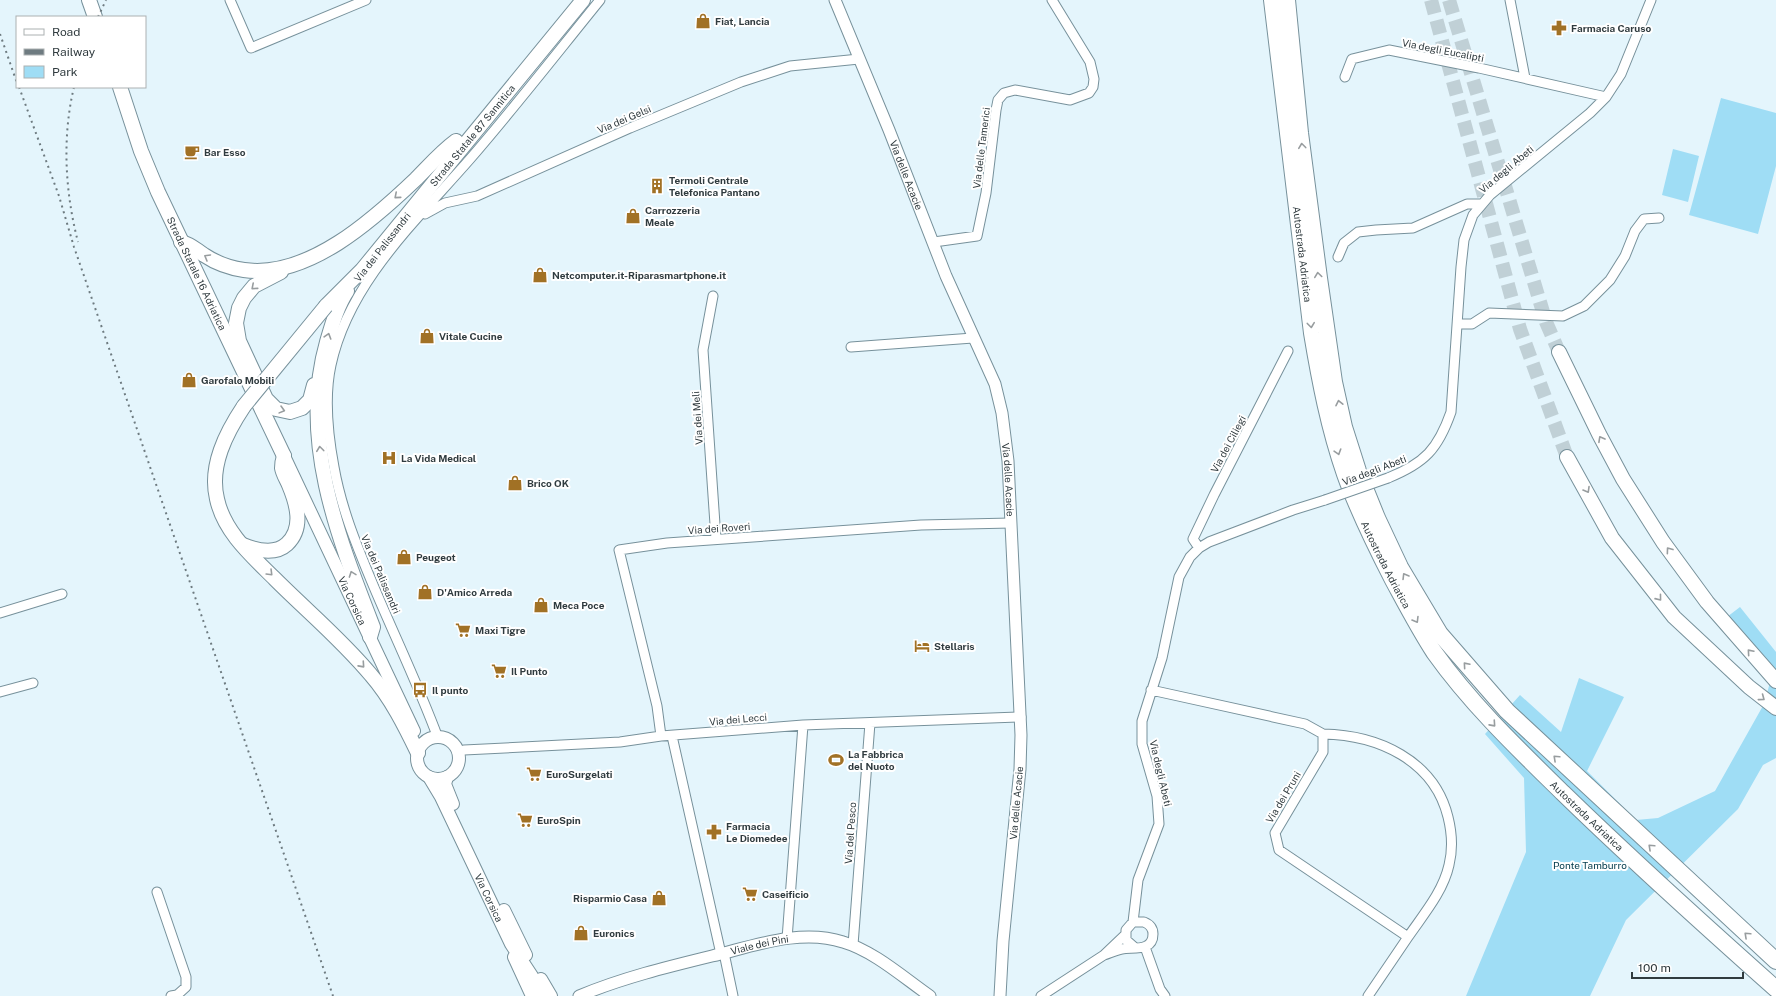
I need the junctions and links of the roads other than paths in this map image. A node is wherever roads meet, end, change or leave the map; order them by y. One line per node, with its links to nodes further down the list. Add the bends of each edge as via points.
1 (89, 0): 14 (main road)
2 (230, 0): 3 (street, via 251,48)
3 (366, 0)
4 (571, 0): 20 (main road, Strada Statale 87 Sannitica)
5 (583, 0): 29 (main road, Strada Statale 87 Sannitica)
6 (600, 0): 23 (street, Via dei Palissandri)
7 (835, 0): 15 (street, Via delle Acacie)
8 (1052, 0): 26 (street, Via delle Tamerici, via 1090,62 1093,87 1089,93 1070,100 1020,90 1004,93 998,100 996,110 986,193 977,236)
9 (1263, 0): 24 (highway, via 1284,151)
10 (1272, 0): 24 (highway, Autostrada Adriatica)
11 (1287, 0): 76 (highway, Autostrada Adriatica, one-way to 11, via 1507,711 1440,634 1400,567 1358,471 1344,427 1334,382 1302,148)
12 (1510, 0): 17 (street)
13 (1651, 0): 19 (street, Via degli Abeti, via 1621,74)
14 (95, 16)
15 (859, 58): 23 (street, Via dei Gelsi, via 790,66 741,82 477,196 446,203 426,214); 26 (street, Via delle Acacie)
16 (1345, 77): 17 (street, Via degli Eucalipti, via 1352,59 1389,50)
17 (1525, 78): 19 (street, Via degli Eucalipti)
18 (120, 88): 25 (main road, Strada Statale 16 Adriatica, via 144,158)
19 (1606, 96): 21 (street, Via degli Abeti, via 1590,113)
20 (456, 141): 28 (main road, one-way to 28, via 400,194 359,228 329,247); 31 (main road)
21 (1481, 204): 27 (street, via 1467,204 1413,228 1358,232 1344,243); 32 (street, Via degli Abeti, via 1464,240)
22 (1659, 218): 32 (street, via 1644,219 1635,231 1625,256 1610,280 1584,306 1563,316 1489,313 1472,324)
23 (409, 229): 58 (street, Via dei Palissandri, via 375,270 347,318 331,366 328,394 329,429 334,467 349,525)
24 (1300, 230): 77 (highway, Autostrada Adriatica, one-way to 77, via 1321,386 1345,474 1371,537 1434,651 1498,730 1597,826)
25 (182, 242): 28 (main road, one-way to 25, via 258,270 236,269 212,260 189,243); 38 (main road, Strada Statale 16 Adriatica)
26 (934, 242): 33 (street, Via delle Acacie)
27 (1338, 257)
28 (285, 266): 37 (main road, one-way to 37, via 280,273 254,286 244,298 236,323 239,341 266,399 276,409 290,412 306,405)
29 (362, 270): 31 (main road); 37 (main road, one-way to 29, via 334,320 345,294)
30 (713, 296): 41 (street, Via dei Meli, via 703,350)
31 (326, 306): 42 (main road, bridge, via 244,406 223,445 216,470 217,501 225,522)
32 (1457, 324): 43 (street, Via degli Abeti, bridge, via 1451,412 1443,434 1430,452 1413,467 1258,523)
33 (973, 338): 34 (street); 40 (street, Via delle Acacie, via 995,384 1002,413 1008,461)
34 (851, 347)
35 (1288, 351): 43 (street, Via dei Ciliegi, via 1193,539)
36 (1559, 352): 47 (main road, one-way to 36, via 1707,602 1663,542 1602,441)
37 (319, 374): 46 (main road, one-way to 37, via 373,628 347,559 326,484 319,447)
38 (284, 456): 42 (main road, via 282,469 298,512 298,524 294,534 285,546 270,551 260,551); 46 (main road, Via Corsica)
39 (1567, 457): 51 (main road, one-way to 51, via 1612,538 1674,617 1749,687)
40 (1011, 523): 41 (street, Via dei Roveri, via 921,525); 52 (street, Via delle Acacie)
41 (716, 540): 56 (street, Via dei Roveri, via 667,543 619,550 657,706)
42 (243, 545): 59 (main road, one-way to 59, via 372,676)
43 (1199, 548): 49 (street, Via degli Abeti, via 1190,557 1179,577 1162,658)
44 (62, 594): 45 (street)
45 (0, 614)
46 (370, 637): 59 (main road, Via Corsica)
47 (1776, 681)
48 (33, 684): 50 (street)
49 (1151, 690): 55 (street, via 1305,724); 64 (street, Via degli Abeti, via 1141,732 1159,804 1159,824 1138,880)
50 (0, 692)
51 (1776, 708)
52 (1020, 717): 53 (street, Via dei Lecci); 78 (street, Via delle Acacie, via 1020,769 1004,934)
53 (870, 723): 54 (street, Via dei Lecci); 71 (street, Via del Pesco)
54 (803, 725): 57 (street, Via dei Lecci); 69 (street)
55 (1323, 734): 68 (street, Via dei Pruni, via 1323,752 1275,833 1279,850); 68 (street, via 1370,741 1407,757 1424,772 1438,790 1451,828 1452,852 1449,867 1435,896)
56 (661, 736): 57 (street, Via dei Lecci); 60 (street, Via dei Lecci, via 620,742)
57 (672, 736): 74 (street)
58 (438, 738): 59 (main road, via 428,740); 60 (main road, via 449,741)
59 (420, 749): 62 (main road, Via Corsica, via 417,762 420,769)
60 (457, 752): 61 (main road, via 456,768)
61 (447, 776): 62 (main road, via 436,779); 82 (main road, Via Corsica, via 445,784 448,794 524,950)
62 (429, 777): 70 (main road, Via Corsica)
63 (158, 892): 79 (street, via 186,977 186,986 177,995)
64 (1136, 905): 65 (street, Via degli Abeti); 66 (street, Via degli Abeti)
65 (1133, 922): 66 (street); 67 (street, Via degli Abeti, via 1127,927)
66 (1144, 922): 73 (street, Via degli Abeti, via 1153,934 1151,942)
67 (1125, 935): 72 (street); 75 (street, Via degli Abeti)
68 (1408, 937): 88 (street)
69 (787, 938): 71 (street, Viale dei Pini, via 817,937); 74 (street, Viale dei Pini)
70 (511, 944): 80 (main road, via 520,972); 81 (main road, Via Corsica, via 532,976)
71 (853, 945): 85 (street, Viale dei Pini)
72 (1134, 947): 73 (street, Via degli Abeti); 75 (street, Via degli Abeti)
73 (1144, 947): 87 (street)
74 (722, 953): 83 (street, Viale dei Pini, via 623,979); 84 (street)
75 (1104, 955): 86 (street, Via degli Abeti)
76 (1776, 961)
77 (1776, 989)
78 (1001, 995)
79 (172, 996)
80 (532, 996)
81 (541, 996)
82 (551, 996)
83 (579, 996)
84 (733, 996)
85 (930, 996)
86 (1040, 996)
87 (1165, 996)
88 (1368, 996)

